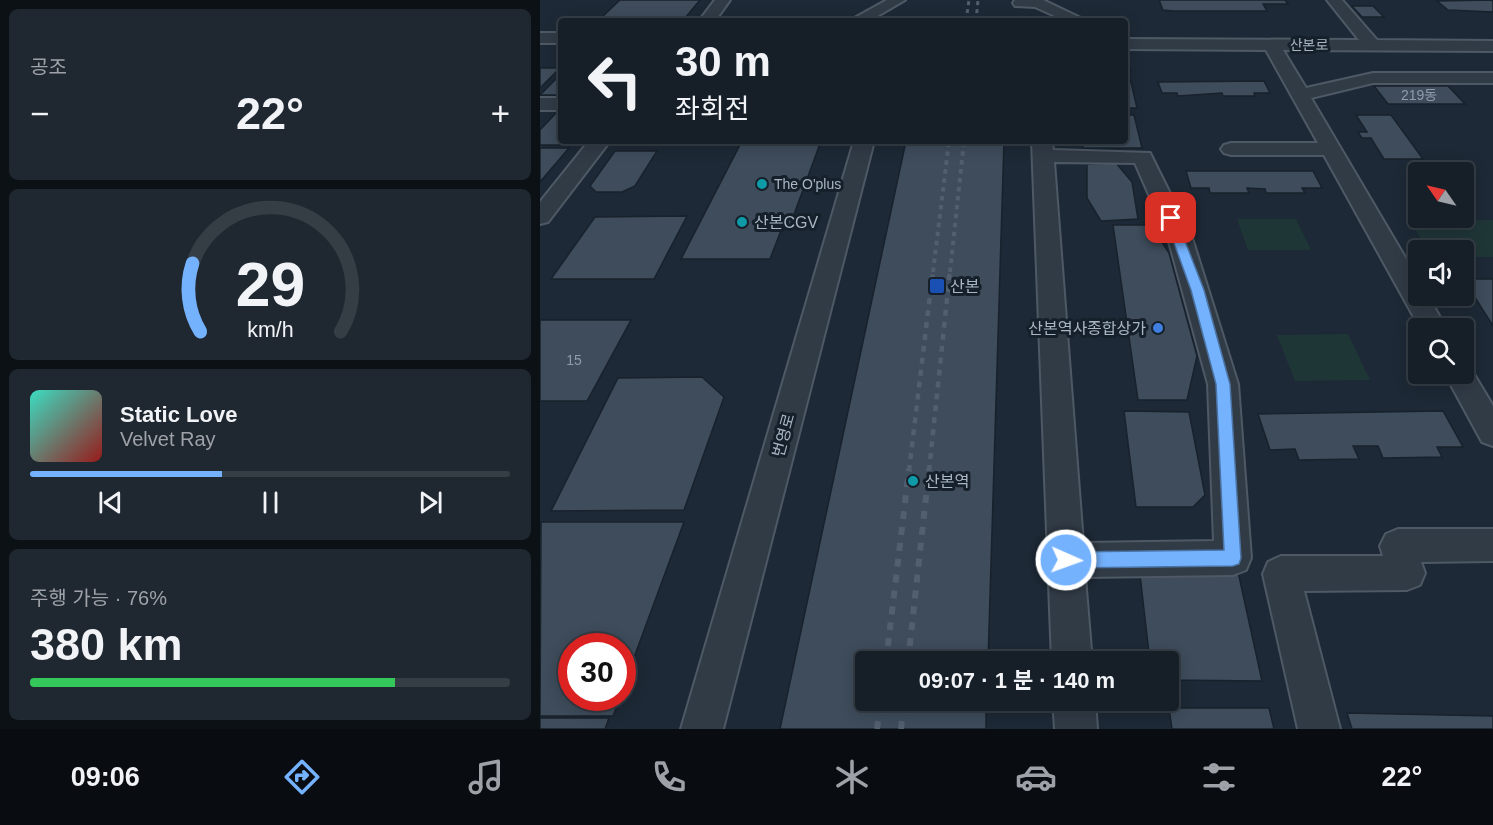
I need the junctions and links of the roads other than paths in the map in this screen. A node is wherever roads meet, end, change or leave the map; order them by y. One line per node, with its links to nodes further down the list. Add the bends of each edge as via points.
1 (723, 0): 7 (street)
2 (898, 0): 8 (street)
3 (904, 0): 9 (street)
4 (1334, 0): 13 (street)
5 (1037, 2): 6 (street); 10 (street); 11 (street)
6 (1020, 3)
7 (709, 18)
8 (863, 18)
9 (900, 18)
10 (1039, 18)
11 (1072, 18)
12 (1129, 42): 14 (street, 산본로)
13 (1371, 44): 14 (street, 산본로); 15 (street, 산본로)
14 (1272, 45): 17 (street)
15 (1493, 46)
16 (1493, 78): 17 (street, via 1373,78)
17 (1300, 95): 24 (street)
18 (540, 104): 19 (street)
19 (558, 104)
20 (597, 144): 25 (street)
21 (863, 144): 34 (street, 번영로)
22 (1043, 148): 31 (street); 31 (street, via 1143,157 1180,238 1223,384 1233,558)
23 (1231, 149): 24 (street)
24 (1331, 149): 27 (street)
25 (547, 199): 26 (street)
26 (540, 217)
27 (1427, 318)
28 (1475, 389): 29 (street)
29 (1493, 433)
30 (1493, 545): 36 (street, via 1398,546 1407,573 1281,573)
31 (1066, 560): 32 (street)
32 (1071, 651)
33 (1075, 711): 35 (street)
34 (702, 729)
35 (1076, 729)
36 (1320, 729)

